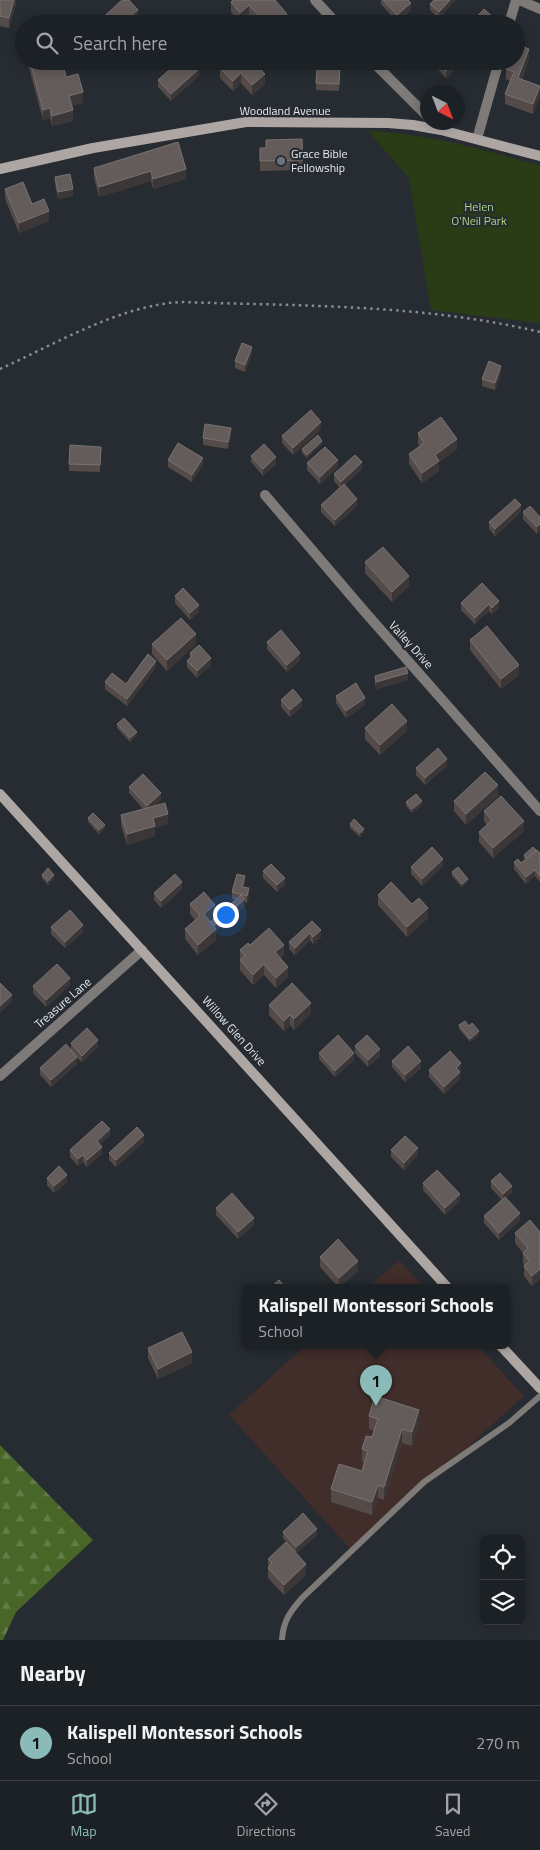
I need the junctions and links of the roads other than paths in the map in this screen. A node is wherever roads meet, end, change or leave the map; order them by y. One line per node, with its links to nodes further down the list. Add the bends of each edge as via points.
1 (315, 0): 4 (street)
2 (517, 0): 3 (street); 5 (street)
3 (540, 9)
4 (329, 15)
5 (512, 15)
6 (381, 70): 8 (street)
7 (496, 70): 11 (street)
8 (420, 109)
9 (420, 127): 13 (main road, Woodland Avenue, via 388,123 246,122 93,148)
10 (441, 130): 11 (main road, Woodland Avenue)
11 (476, 139): 12 (main road, Woodland Avenue)
12 (540, 156)
13 (0, 169)
14 (265, 495): 16 (street, Valley Drive)
15 (0, 794): 17 (main road, Willow Glen Drive)
16 (540, 811)
17 (142, 950): 18 (street, Treasure Lane); 19 (main road, Willow Glen Drive)
18 (0, 1076)
19 (444, 1284)
20 (504, 1349): 21 (main road)
21 (540, 1388)
22 (540, 1396): 23 (lane, via 509,1423 424,1482 302,1598 289,1613 283,1626)
23 (282, 1640)

